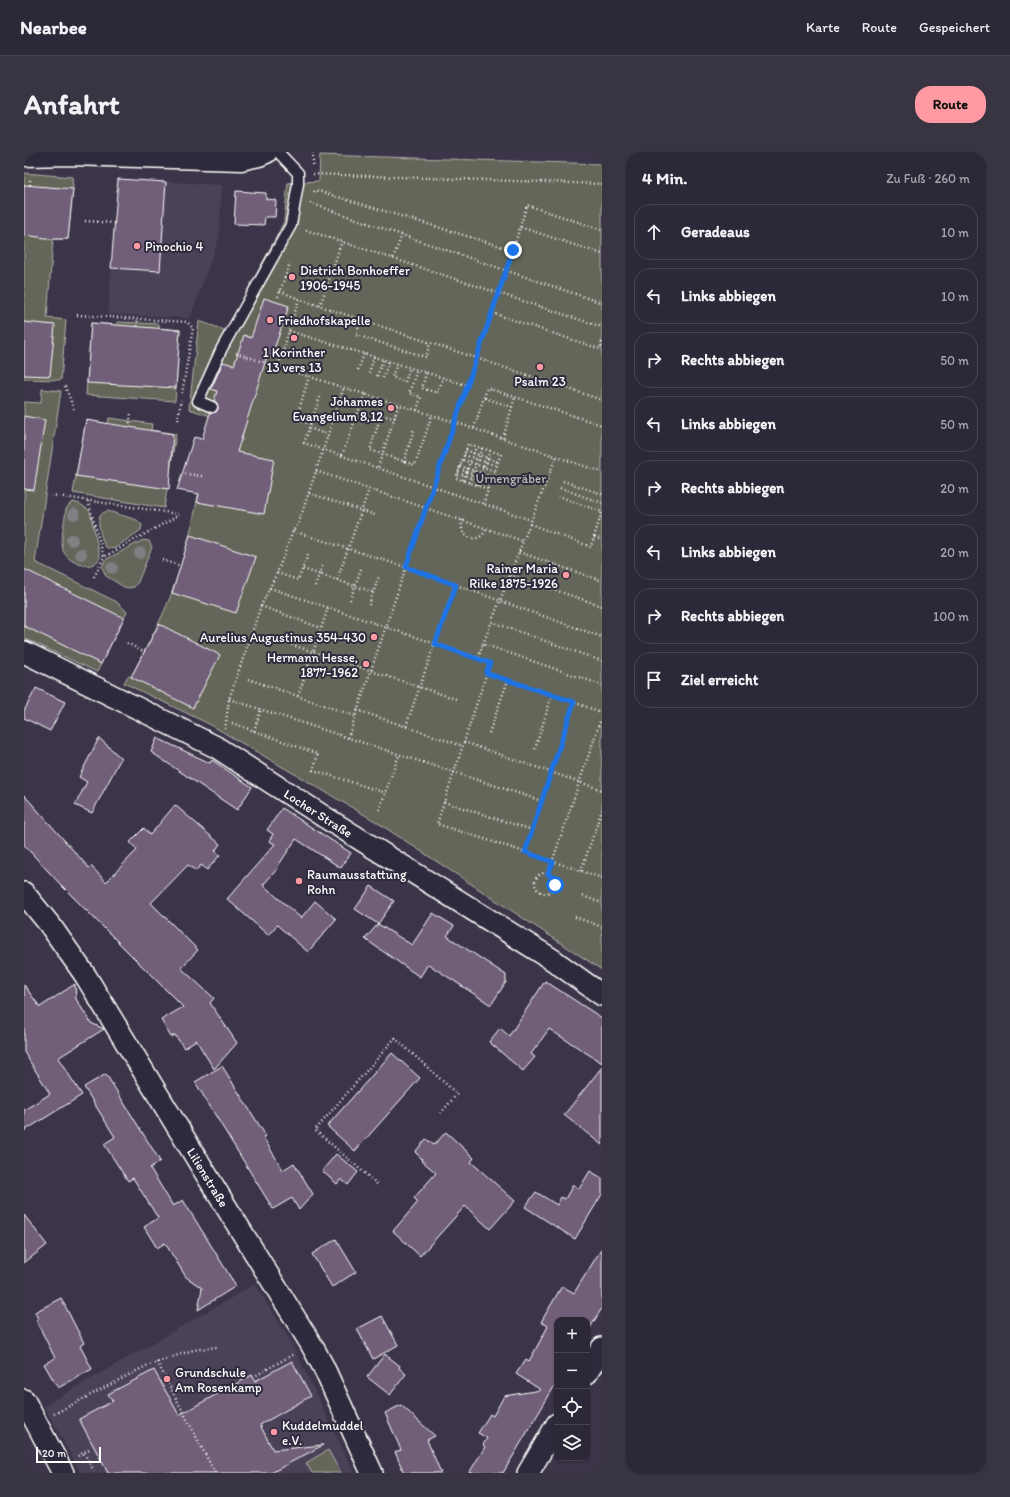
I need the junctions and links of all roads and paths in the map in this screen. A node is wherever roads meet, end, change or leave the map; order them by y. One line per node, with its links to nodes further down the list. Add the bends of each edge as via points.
1 (266, 152): 4 (street, via 240,159)
2 (278, 152): 31 (lane, via 298,173 291,225)
3 (313, 152): 5 (path, via 312,174)
4 (24, 155)
5 (602, 184)
6 (85, 221): 7 (path)
7 (115, 223)
8 (520, 227): 9 (path, via 527,205); 13 (path); 14 (path)
9 (602, 230)
10 (310, 231): 12 (path)
11 (402, 236): 13 (path, via 310,203 315,190); 15 (path); 16 (path)
12 (342, 241): 15 (path); 21 (path)
13 (513, 250): 16 (path)
14 (602, 254)
15 (393, 258): 17 (path)
16 (507, 270): 17 (path); 20 (path)
17 (499, 292): 22 (path); 27 (path)
18 (278, 297): 19 (path, via 280,291)
19 (299, 299): 21 (path); 28 (path)
20 (602, 303)
21 (320, 306): 25 (path)
22 (492, 313): 29 (path, via 600,350); 34 (path)
23 (77, 315): 24 (path)
24 (138, 319): 26 (path); 64 (path, via 187,322 193,328)
25 (361, 320): 30 (path); 30 (path, via 356,335 426,357)
26 (137, 326)
27 (602, 327)
28 (289, 331): 32 (path); 38 (path)
29 (602, 342)
30 (430, 343): 34 (path)
31 (222, 348): 38 (path); 57 (lane, via 198,401)
32 (364, 354): 33 (path); 40 (path)
33 (374, 357): 35 (path); 42 (path)
34 (477, 358): 48 (path); 55 (path)
35 (383, 360): 36 (path); 45 (path)
36 (389, 362): 37 (path); 46 (path)
37 (397, 364): 39 (path); 39 (path, via 392,377 405,382)
38 (278, 366): 44 (path)
39 (410, 368): 41 (path)
40 (358, 370)
41 (417, 370): 43 (path); 60 (path, via 409,393 421,397)
42 (369, 373)
43 (426, 373): 47 (path); 47 (path, via 422,388 437,393)
44 (309, 376): 50 (path); 66 (path, via 296,420)
45 (377, 376)
46 (384, 378)
47 (443, 378): 48 (path)
48 (467, 385): 65 (path)
49 (65, 386): 59 (path)
50 (344, 387): 51 (path); 72 (path)
51 (365, 394): 56 (path); 80 (path)
52 (320, 397): 66 (path)
53 (515, 397): 54 (path, via 487,388); 58 (path); 67 (path)
54 (485, 398): 58 (path); 70 (path)
55 (602, 400)
56 (400, 404): 60 (path); 63 (path)
57 (212, 407)
58 (512, 407): 73 (path)
59 (74, 409)
60 (416, 410): 62 (path)
61 (131, 413): 68 (path)
62 (432, 414): 65 (path); 89 (path, via 415,465)
63 (395, 418): 81 (path); 81 (path, via 381,414 370,450)
64 (178, 420)
65 (454, 422): 70 (path); 115 (path)
66 (311, 424): 69 (path)
67 (602, 425)
68 (129, 427)
69 (309, 428): 72 (path); 76 (path, via 304,443)
70 (474, 428): 73 (path)
71 (414, 429): 89 (path)
72 (328, 435): 76 (path)
73 (503, 438): 84 (path)
74 (476, 446): 75 (path); 77 (path, via 468,444); 79 (path)
75 (482, 448): 78 (path); 83 (path)
76 (324, 449): 80 (path); 100 (path)
77 (466, 450): 79 (path); 82 (path)
78 (490, 451): 86 (path); 92 (path, via 501,454)
79 (473, 453): 83 (path); 85 (path)
80 (342, 455): 96 (path)
81 (382, 455): 89 (path); 96 (path)
82 (464, 455): 85 (path); 87 (path)
83 (479, 455): 86 (path); 88 (path)
84 (556, 457): 102 (path); 131 (path)
85 (472, 458): 88 (path); 90 (path)
86 (487, 458): 91 (path); 92 (path)
87 (463, 460): 90 (path); 97 (path)
88 (478, 460): 91 (path); 93 (path)
89 (404, 462)
90 (470, 462): 93 (path); 98 (path)
91 (486, 462): 94 (path); 95 (path)
92 (498, 462): 95 (path)
93 (476, 464): 94 (path); 101 (path)
94 (484, 466): 99 (path); 107 (path)
95 (497, 466): 99 (path)
96 (378, 467): 115 (path)
97 (460, 468): 98 (path); 103 (path)
98 (467, 470): 101 (path); 106 (path)
99 (495, 470): 109 (path)
100 (316, 471): 117 (path); 119 (path)
101 (473, 472): 107 (path); 108 (path)
102 (602, 472)
103 (458, 473): 106 (path); 110 (path, via 456,478)
104 (186, 474): 105 (path)
105 (202, 476)
106 (465, 476): 108 (path); 110 (path)
107 (480, 476): 108 (path); 109 (path); 113 (path); 114 (path)
108 (471, 477): 112 (path)
109 (493, 477): 113 (path)
110 (463, 480): 112 (path)
111 (563, 481): 120 (path)
112 (470, 482): 114 (path)
113 (491, 482): 118 (path)
114 (477, 485): 118 (path)
115 (433, 486): 125 (path); 126 (path)
116 (560, 488): 124 (path)
117 (369, 489): 126 (path); 127 (path)
118 (488, 489): 125 (path)
119 (309, 493): 127 (path); 134 (path)
120 (602, 494)
121 (51, 495): 123 (path)
122 (558, 496): 128 (path)
123 (88, 501): 141 (path); 141 (path, via 179,515)
124 (602, 503)
125 (483, 504): 131 (path)
126 (426, 508): 130 (path); 145 (path)
127 (361, 510): 129 (path); 138 (path)
128 (602, 512): 135 (path)
129 (375, 516)
130 (463, 520): 133 (path); 133 (path, via 463,532 470,538 482,536)
131 (531, 520): 132 (path)
132 (530, 524): 135 (path, via 591,547); 137 (path)
133 (486, 528): 137 (path)
134 (293, 531): 138 (path); 148 (path)
135 (594, 537): 136 (path)
136 (602, 540)
137 (523, 541): 139 (path)
138 (348, 548): 145 (path); 153 (path)
139 (519, 552): 150 (path); 154 (path)
140 (308, 555): 146 (path)
141 (104, 557): 152 (path)
142 (162, 560): 144 (path)
143 (323, 564): 149 (path)
144 (181, 566)
145 (406, 567): 155 (path); 168 (path)
146 (302, 569): 148 (path, via 298,580); 149 (path)
147 (361, 569): 157 (path)
148 (277, 573): 158 (path)
149 (320, 574): 153 (path); 156 (path)
150 (510, 575): 161 (path); 164 (path)
151 (379, 576): 159 (path)
152 (94, 577)
153 (337, 580): 157 (path)
154 (602, 581)
155 (456, 585): 161 (path); 172 (path)
156 (315, 586)
157 (355, 586): 159 (path); 160 (path)
158 (270, 588): 163 (path); 165 (path)
159 (373, 592): 162 (path)
160 (350, 600)
161 (500, 601): 166 (path); 170 (path)
162 (369, 605)
163 (261, 606): 167 (path); 187 (path)
164 (602, 606)
165 (328, 608): 167 (path); 168 (path)
166 (492, 622): 173 (path); 178 (path)
167 (321, 628): 174 (path)
168 (385, 628): 172 (path); 179 (path)
169 (265, 636): 174 (path)
170 (602, 637)
171 (126, 643): 176 (path)
172 (435, 644): 177 (path); 184 (path)
173 (483, 644): 177 (path); 183 (path)
174 (313, 651): 179 (path); 186 (path)
175 (24, 652): 202 (street, Locher Straße)
176 (144, 652)
177 (478, 658): 180 (path, via 490,663)
178 (602, 661)
179 (370, 672): 184 (path); 191 (path)
180 (486, 673): 182 (path); 201 (path)
181 (248, 679): 186 (path)
182 (508, 680): 185 (path); 199 (path)
183 (602, 685)
184 (420, 688): 188 (path); 197 (path)
185 (552, 695): 189 (path); 203 (path)
186 (298, 696): 193 (path)
187 (229, 699): 190 (path); 202 (path, via 225,733)
188 (456, 699)
189 (574, 702): 192 (path); 205 (path)
190 (261, 709): 198 (path); 200 (path)
191 (357, 710): 193 (path); 197 (path)
192 (602, 713)
193 (355, 716): 200 (path)
194 (602, 716): 195 (path)
195 (601, 722): 207 (path)
196 (232, 723): 198 (path)
197 (406, 726): 201 (path)
198 (254, 731): 209 (path, via 318,754 312,770)
199 (490, 733)
200 (348, 738): 204 (path)
201 (463, 744): 205 (path); 206 (path)
202 (216, 747): 225 (street, Locher Straße, via 553,960)
203 (535, 749)
204 (400, 755): 206 (path); 209 (path)
205 (551, 772): 207 (path); 211 (path)
206 (453, 773): 210 (path); 211 (path)
207 (579, 782): 208 (path); 216 (path)
208 (602, 790)
209 (386, 793): 212 (path)
210 (444, 802): 214 (path); 215 (path, via 437,824)
211 (542, 802): 214 (path)
212 (379, 810)
213 (602, 810): 217 (path)
214 (532, 830): 215 (path)
215 (525, 852): 216 (path)
216 (553, 862): 217 (path); 218 (path)
217 (582, 871): 219 (path)
218 (548, 874): 218 (path, via 539,875 536,880 536,886 542,893 554,888 554,878)
219 (602, 878)
220 (24, 894): 228 (street, Lilienstraße, via 50,925 85,975)
221 (583, 896): 222 (path)
222 (602, 903)
223 (575, 916): 224 (path)
224 (602, 927)
225 (602, 995)
226 (441, 1113): 227 (path, via 457,1094 395,1038 315,1130)
227 (376, 1184)
228 (312, 1344): 233 (path); 241 (street, Lilienstraße)
229 (217, 1347): 231 (path, via 193,1350)
230 (602, 1348): 232 (street)
231 (157, 1362): 235 (path); 240 (path)
232 (590, 1368)
233 (253, 1377)
234 (24, 1400): 235 (street)
235 (37, 1424): 238 (street)
236 (556, 1425): 242 (street)
237 (84, 1453): 239 (path)
238 (63, 1473)
239 (95, 1473)
240 (215, 1473)
241 (372, 1473)
242 (528, 1473)

